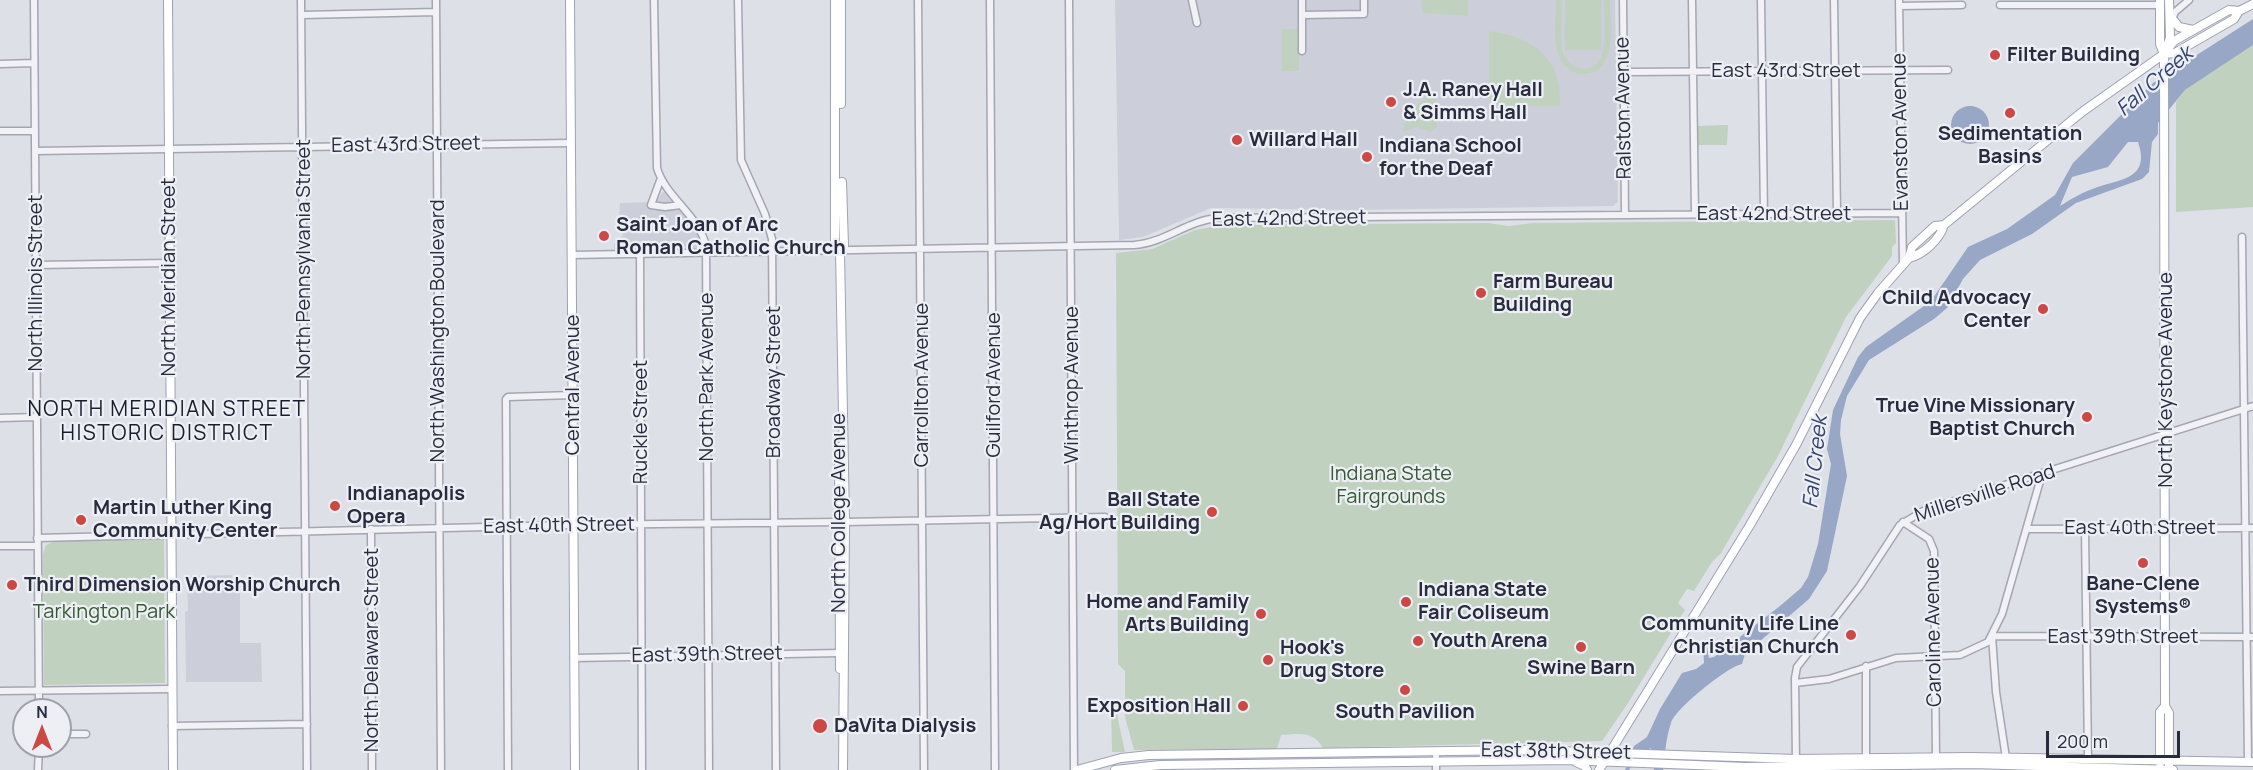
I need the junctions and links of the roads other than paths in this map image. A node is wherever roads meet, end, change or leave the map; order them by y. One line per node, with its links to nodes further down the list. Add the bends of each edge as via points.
1 (34, 0): 36 (street, North Illinois Street)
2 (168, 0): 49 (main road, North Meridian Street)
3 (302, 0): 29 (street, North Pennsylvania Street)
4 (436, 0): 28 (street, North Washington Boulevard)
5 (570, 0): 46 (main road, Central Avenue)
6 (654, 0): 51 (street, North Park Avenue, via 656,151)
7 (738, 0): 63 (street, Broadway Street, via 741,160 768,221)
8 (835, 0): 62 (main road, North College Avenue, via 835,246)
9 (841, 0): 62 (main road, North College Avenue, via 844,246)
10 (918, 0): 61 (street, Carrollton Avenue)
11 (990, 0): 60 (street, Guilford Avenue)
12 (1069, 0): 59 (street, Winthrop Avenue)
13 (1192, 0): 32 (street)
14 (1302, 0): 30 (street)
15 (1364, 0): 30 (street, via 1364,14)
16 (1623, 0): 42 (street, Ralston Avenue)
17 (1692, 0): 43 (street)
18 (1761, 0): 40 (street)
19 (1834, 0): 41 (street)
20 (2169, 0): 31 (main road, North Keystone Avenue)
21 (2189, 0): 31 (street)
22 (2160, 2): 26 (street); 35 (main road, North Keystone Avenue, via 2160,44)
23 (1899, 3): 25 (street); 38 (street, Evanston Avenue)
24 (2253, 4): 27 (main road)
25 (1962, 5)
26 (2000, 5)
27 (2239, 11): 33 (main road, via 2229,10); 35 (main road, via 2234,19 2175,53)
28 (436, 12): 29 (street); 47 (street, North Washington Boulevard)
29 (302, 15): 48 (street, North Pennsylvania Street)
30 (1302, 15): 34 (street)
31 (2170, 20): 33 (main road); 35 (main road, North Keystone Avenue, via 2170,38)
32 (1197, 23)
33 (2193, 30): 35 (main road, via 2174,41)
34 (1302, 51)
35 (2164, 54): 67 (main road, via 2075,117 1944,225 1941,234 1918,256); 75 (main road, North Keystone Avenue)
36 (34, 63): 37 (street); 45 (street, North Illinois Street)
37 (0, 64)
38 (1900, 70): 39 (street, East 43rd Street); 41 (street, East 43rd Street); 54 (street, Evanston Avenue)
39 (1948, 70)
40 (1762, 71): 41 (street, East 43rd Street); 43 (street, East 43rd Street); 56 (street)
41 (1834, 71): 53 (street)
42 (1623, 72): 43 (street, East 43rd Street); 57 (street, Ralston Avenue)
43 (1693, 72): 55 (street)
44 (0, 131): 45 (street)
45 (35, 131): 50 (street, North Illinois Street)
46 (571, 142): 47 (street, East 43rd Street); 66 (main road, Central Avenue)
47 (437, 145): 48 (street, East 43rd Street); 88 (street, North Washington Boulevard)
48 (303, 147): 49 (street, East 43rd Street); 95 (street, North Pennsylvania Street)
49 (169, 149): 50 (street, East 43rd Street); 68 (main road, North Meridian Street)
50 (35, 151): 69 (street, North Illinois Street)
51 (661, 178): 52 (street, North Park Avenue); 52 (street, via 652,207)
52 (681, 204): 64 (street, North Park Avenue, via 701,230)
53 (1837, 213): 54 (street, East 42nd Street); 56 (street, East 42nd Street)
54 (1902, 213): 67 (street, Evanston Avenue)
55 (1695, 214): 56 (street, East 42nd Street); 57 (street, East 42nd Street)
56 (1764, 214)
57 (1625, 215): 59 (street, East 42nd Street, via 1218,218 1193,223 1142,245)
58 (2242, 237): 72 (street)
59 (1071, 247): 60 (street, East 42nd Street); 77 (street, Winthrop Avenue)
60 (993, 248): 61 (street, East 42nd Street); 79 (street, Guilford Avenue)
61 (921, 249): 62 (street, East 42nd Street); 80 (street, Carrollton Avenue)
62 (840, 251): 63 (street, East 42nd Street); 81 (main road, North College Avenue)
63 (773, 252): 64 (street, East 42nd Street); 84 (street, Broadway Street)
64 (706, 253): 65 (street, East 42nd Street); 83 (street, North Park Avenue)
65 (640, 254): 66 (street, East 42nd Street); 85 (street, Ruckle Street)
66 (572, 255): 70 (main road, Central Avenue)
67 (1906, 261): 122 (main road, via 1855,326 1790,455)
68 (169, 262): 69 (street); 96 (main road, North Meridian Street)
69 (36, 265): 73 (street, North Illinois Street)
70 (573, 395): 86 (main road, Central Avenue); 87 (street, via 506,398)
71 (2253, 406): 72 (street, Millersville Road)
72 (2244, 409): 75 (street, Millersville Road); 90 (street)
73 (37, 417): 74 (street); 97 (street, North Illinois Street)
74 (0, 418)
75 (2165, 436): 76 (street, Millersville Road); 89 (main road, North Keystone Avenue)
76 (2042, 474): 82 (street, Millersville Road, via 1923,511); 93 (street)
77 (1072, 517): 78 (street, East 40th Street); 79 (street, East 40th Street); 150 (street, Winthrop Avenue)
78 (1106, 517)
79 (994, 518): 80 (street, East 40th Street); 149 (street, Guilford Avenue)
80 (922, 520): 81 (street, East 40th Street); 148 (street, Carrollton Avenue)
81 (842, 522): 84 (street, East 40th Street); 104 (main road, North College Avenue); 116 (main road, North College Avenue, via 846,652)
82 (1904, 522): 108 (street, Caroline Avenue, via 1925,536 1934,549); 111 (street, Millersville Road, via 1802,659)
83 (708, 523): 84 (street, East 40th Street); 85 (street, East 40th Street); 106 (street, North Park Avenue)
84 (774, 523): 105 (street, Broadway Street)
85 (641, 524): 86 (street, East 40th Street); 107 (street, Ruckle Street)
86 (574, 525): 87 (street, East 40th Street); 109 (main road, Central Avenue)
87 (507, 526): 88 (street, East 40th Street); 142 (street)
88 (440, 528): 92 (street, East 40th Street); 141 (street, North Washington Boulevard)
89 (2166, 528): 90 (street, East 40th Street); 94 (street, East 40th Street); 101 (main road, North Keystone Avenue)
90 (2245, 528): 91 (street, East 40th Street); 102 (street)
91 (2253, 528)
92 (371, 529): 95 (street, East 40th Street); 140 (street, North Delaware Street)
93 (2027, 529): 94 (street, East 40th Street); 100 (street)
94 (2085, 529): 103 (street)
95 (305, 531): 96 (street, East 40th Street); 117 (street, North Pennsylvania Street)
96 (171, 535): 97 (street, East 40th Street); 112 (main road, North Meridian Street)
97 (37, 538): 99 (street, North Illinois Street)
98 (0, 546): 99 (street)
99 (38, 546): 114 (street, North Illinois Street)
100 (1992, 636): 103 (street, East 39th Street); 108 (street, via 1986,644 1969,652); 132 (street)
101 (2167, 637): 102 (street, East 39th Street); 103 (street, East 39th Street); 126 (main road, North Keystone Avenue, via 2165,706 2169,713)
102 (2250, 637): 128 (street)
103 (2087, 638): 124 (street)
104 (840, 653): 105 (street, East 39th Street); 116 (main road, North College Avenue)
105 (774, 654): 106 (street, East 39th Street); 146 (street, Broadway Street)
106 (708, 655): 107 (street, East 39th Street); 145 (street, North Park Avenue)
107 (642, 656): 109 (street, East 39th Street); 144 (street, Ruckle Street)
108 (1935, 657): 110 (street, via 1896,658); 131 (street, Caroline Avenue)
109 (574, 658): 143 (main road, Central Avenue)
110 (1866, 666): 111 (street, via 1829,679); 130 (street)
111 (1795, 683): 133 (street)
112 (172, 689): 114 (street); 118 (main road, North Meridian Street)
113 (0, 691): 114 (street)
114 (38, 691): 115 (street, North Illinois Street)
115 (38, 698)
116 (843, 718): 147 (main road, North College Avenue)
117 (307, 724): 118 (street); 139 (street, North Pennsylvania Street)
118 (172, 726): 138 (main road, North Meridian Street)
119 (72, 734): 120 (street)
120 (86, 734)
121 (1436, 752): 122 (main road, East 38th Street); 123 (main road, East 38th Street); 134 (street)
122 (1610, 752): 127 (main road); 133 (main road, East 38th Street, via 1700,754)
123 (1298, 753): 129 (street); 150 (main road, East 38th Street, via 1141,756)
124 (2088, 758): 126 (main road, East 38th Street); 132 (main road, East 38th Street)
125 (1566, 760): 127 (main road, East 38th Street); 134 (main road, East 38th Street); 152 (main road, via 1582,764)
126 (2164, 760): 128 (main road, East 38th Street); 154 (main road, North Keystone Avenue); 155 (main road, North Keystone Avenue)
127 (1604, 762): 135 (main road, East 38th Street); 153 (main road)
128 (2250, 762)
129 (1298, 763): 134 (main road, East 38th Street); 151 (main road, East 38th Street, via 1152,765)
130 (1866, 764): 131 (main road, East 38th Street); 133 (main road, East 38th Street)
131 (1936, 764): 132 (main road, East 38th Street)
132 (2006, 764): 137 (main road, East 38th Street)
133 (1796, 765): 136 (main road, East 38th Street)
134 (1436, 766)
135 (1710, 767): 136 (main road, East 38th Street)
136 (1729, 768)
137 (2088, 769): 154 (main road, East 38th Street)
138 (173, 770)
139 (307, 770)
140 (372, 770)
141 (441, 770)
142 (508, 770)
143 (575, 770)
144 (642, 770)
145 (709, 770)
146 (776, 770)
147 (843, 770)
148 (924, 770)
149 (995, 770)
150 (1075, 770)
151 (1115, 770)
152 (1587, 770)
153 (1599, 770)
154 (2160, 770): 155 (main road, East 38th Street)
155 (2170, 770)

